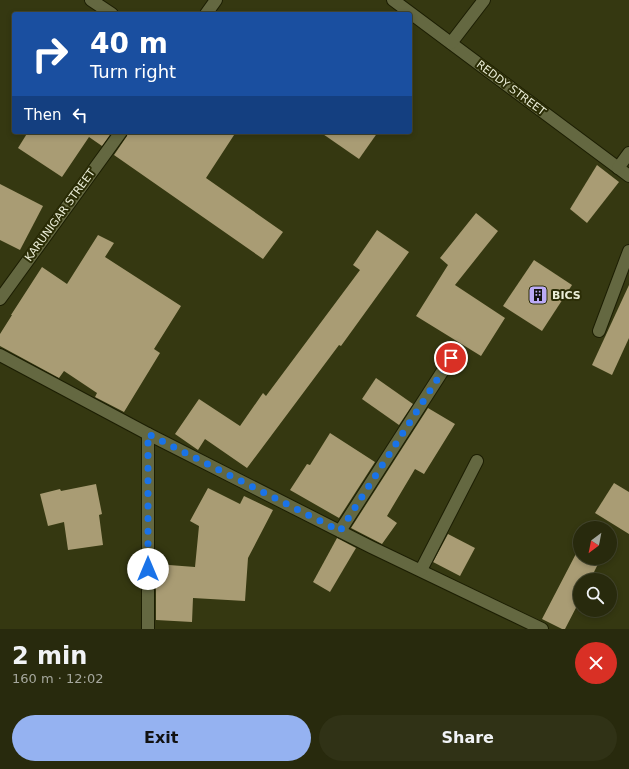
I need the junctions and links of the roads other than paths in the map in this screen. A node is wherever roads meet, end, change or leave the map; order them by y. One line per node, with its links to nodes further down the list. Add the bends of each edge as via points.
1 (91, 0): 5 (street)
2 (216, 0): 6 (street)
3 (393, 0): 7 (street, REDDY STREET)
4 (484, 0): 9 (street)
5 (109, 12)
6 (207, 12)
7 (409, 12)
8 (412, 14): 9 (street, REDDY STREET)
9 (451, 43): 12 (street, REDDY STREET)
10 (120, 134): 15 (street, KARUNIGAR STREET)
11 (629, 153): 12 (street)
12 (618, 168): 13 (street, REDDY STREET)
13 (629, 176)
14 (629, 251): 16 (street)
15 (0, 299)
16 (599, 331)
17 (0, 355): 19 (street)
18 (451, 358): 21 (street)
19 (148, 434): 21 (street); 23 (street)
20 (477, 460): 22 (street)
21 (340, 531): 22 (street)
22 (420, 570): 24 (street)
23 (148, 629)
24 (542, 629)

